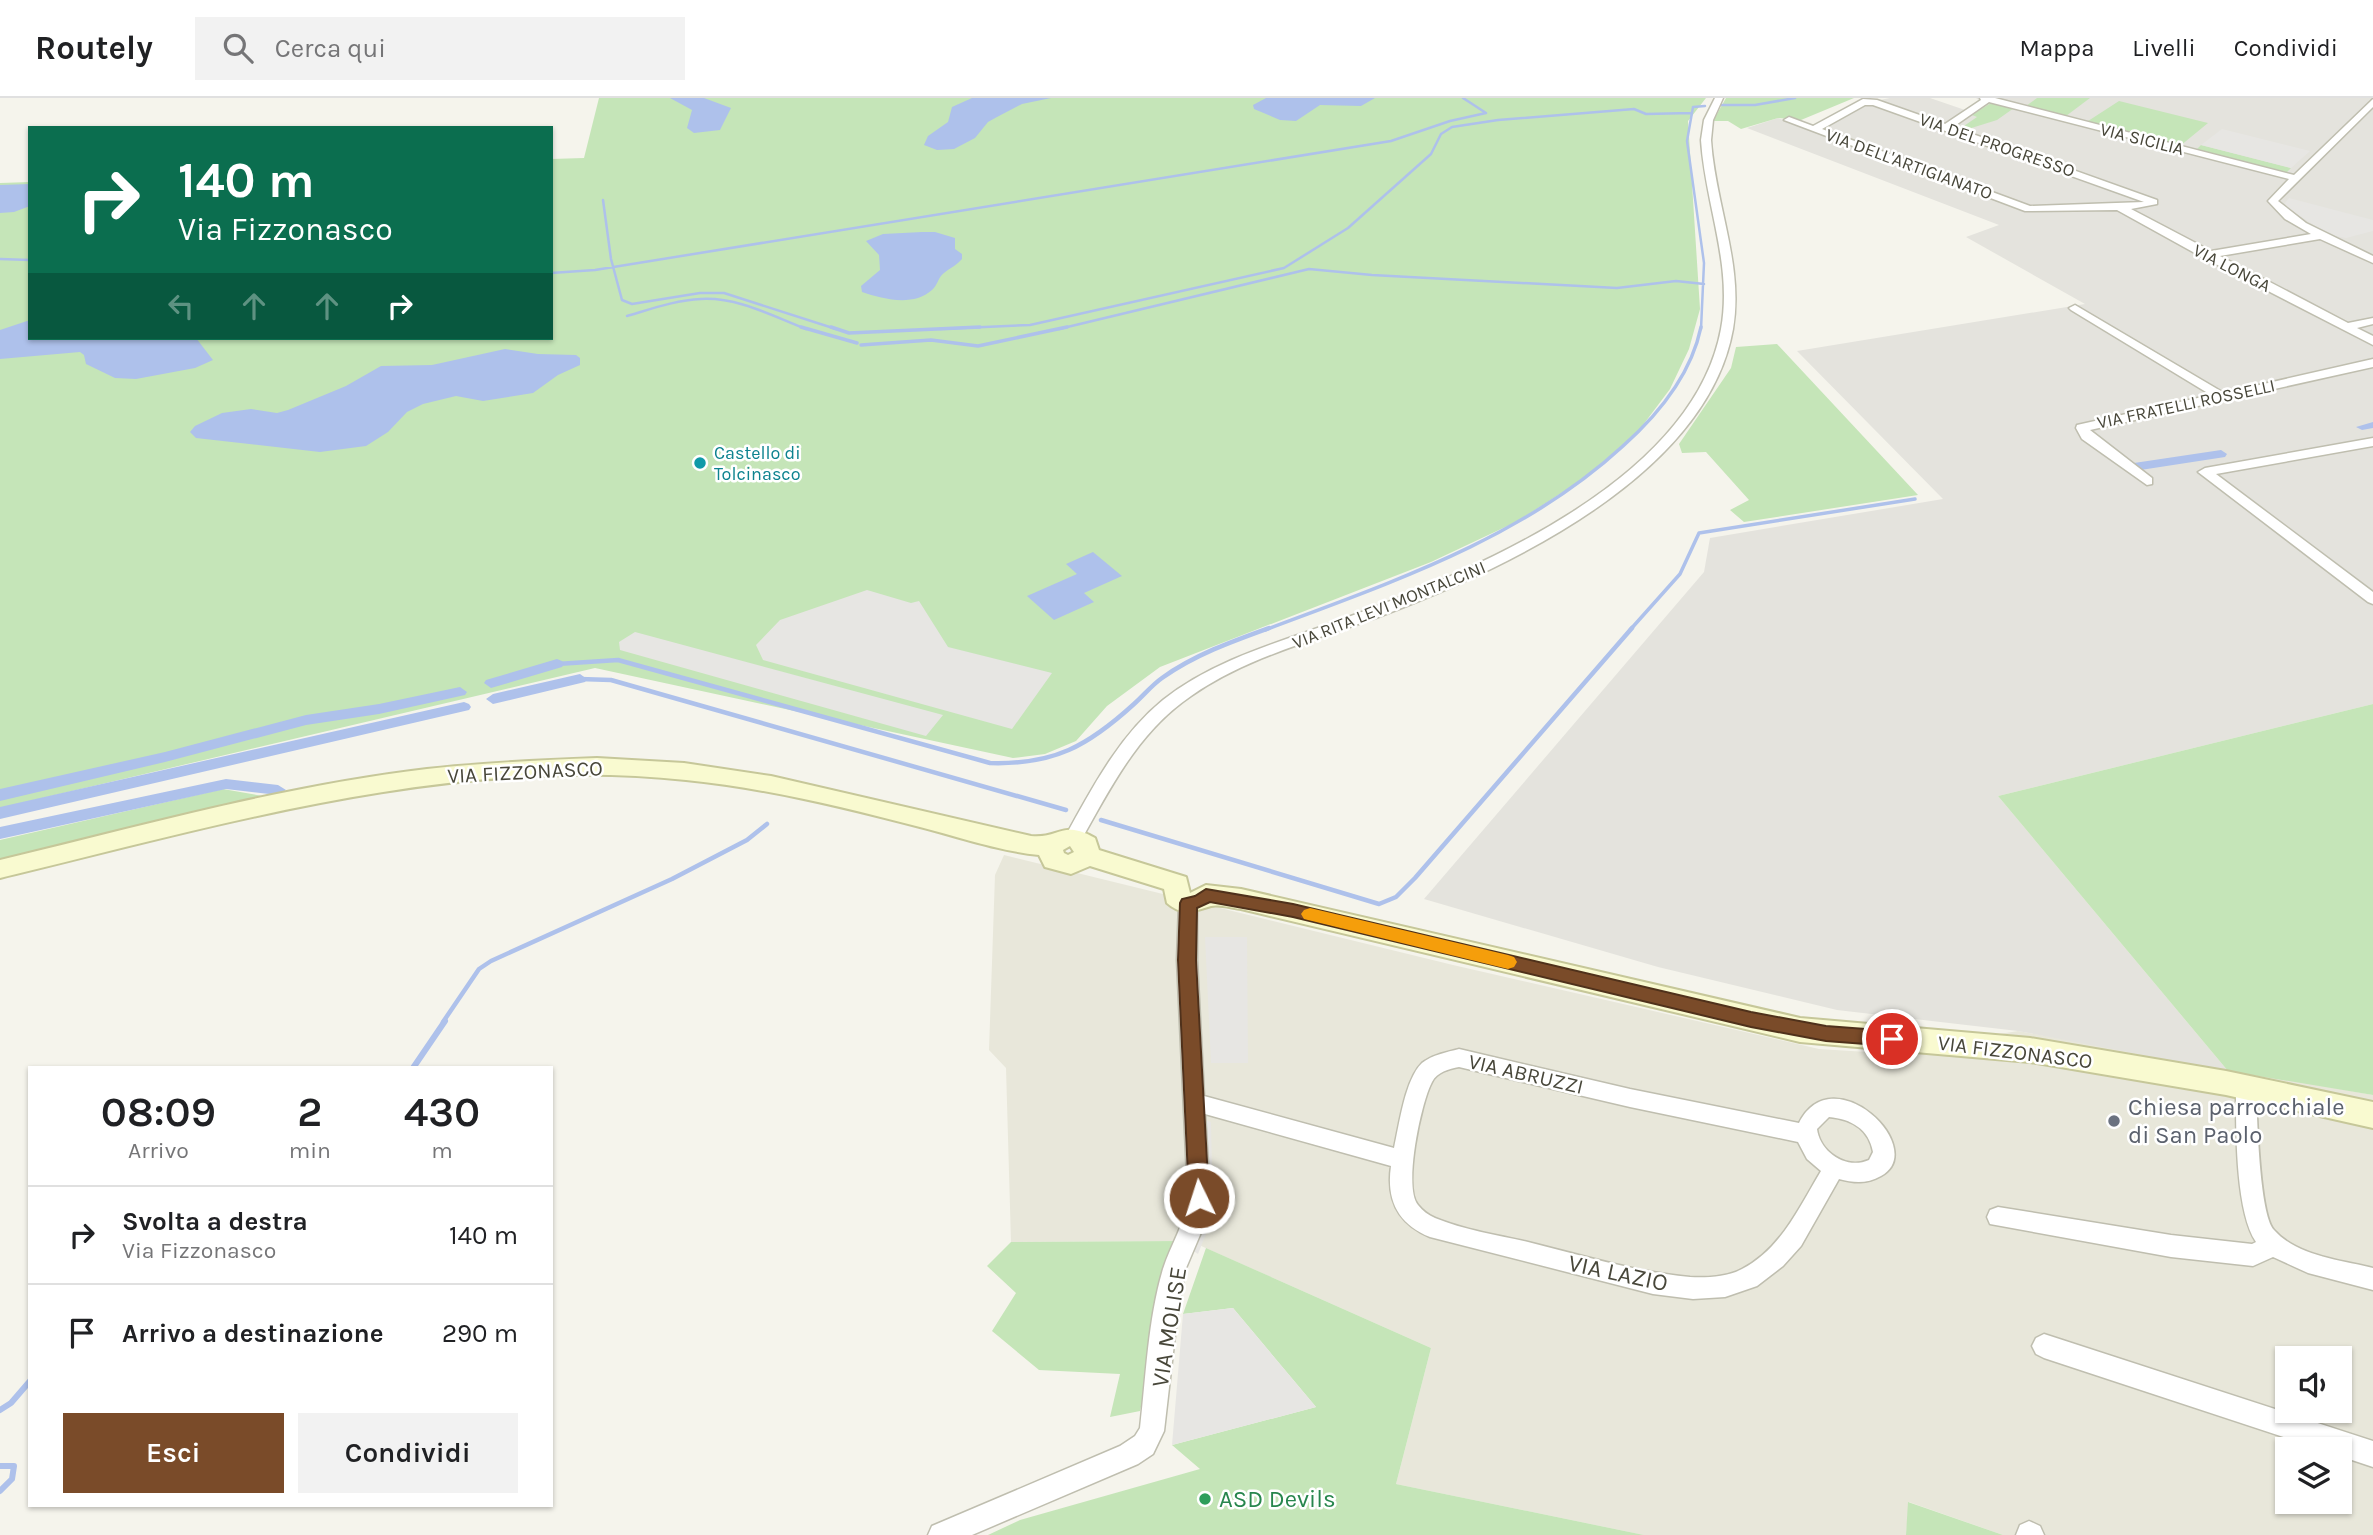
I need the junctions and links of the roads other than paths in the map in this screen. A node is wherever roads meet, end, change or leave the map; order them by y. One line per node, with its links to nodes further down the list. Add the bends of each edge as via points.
1 (1719, 98): 23 (street, VIA RITA LEVI MONTALCINI, via 1706,140 1729,281 1728,317 1710,377 1671,435 1616,487 1512,553 1423,595 1238,665 1171,702 1118,757)
2 (1986, 99): 5 (street); 7 (street, VIA SICILIA)
3 (2373, 102): 7 (street)
4 (1789, 120): 6 (street, VIA DELL'ARTIGIANATO)
5 (1946, 128): 6 (street, VIA DEL PROGRESSO, via 1869,101); 8 (street, VIA DEL PROGRESSO, via 2153,202)
6 (1814, 129): 8 (street, VIA DELL'ARTIGIANATO, via 2029,209)
7 (2296, 178): 9 (street, via 2273,201 2275,207)
8 (2119, 207): 10 (street, VIA LONGA)
9 (2322, 235): 10 (street); 11 (street)
10 (2206, 255): 14 (street, VIA LONGA)
11 (2373, 260)
12 (2075, 308): 17 (street)
13 (2373, 321): 14 (street)
14 (2346, 327): 15 (street, VIA LONGA)
15 (2373, 341)
16 (2373, 363): 17 (street, VIA FRATELLI ROSSELLI)
17 (2221, 396): 20 (street, VIA FRATELLI ROSSELLI, via 2082,428)
18 (2373, 442): 19 (street)
19 (2211, 471): 21 (street); 22 (street)
20 (2147, 481)
21 (2373, 590)
22 (2373, 599)
23 (1073, 841): 24 (main road, VIA FIZZONASCO, via 1031,845 735,778 557,766 382,783); 25 (main road, VIA FIZZONASCO)
24 (0, 869)
25 (1190, 894): 26 (main road, VIA FIZZONASCO, via 1293,910 1800,1030 2031,1050); 27 (street, VIA MOLISE, via 1187,960)
26 (2246, 1087): 28 (main road, VIA FIZZONASCO); 33 (street, via 2247,1140 2258,1226)
27 (1194, 1102): 30 (street); 37 (street, VIA MOLISE, via 1199,1198 1175,1268 1152,1431 1144,1445)
28 (2373, 1115)
29 (1806, 1134): 30 (street, VIA ABRUZZI, via 1459,1058 1432,1067 1423,1078); 31 (street, via 1810,1147); 31 (street, via 1807,1122 1815,1113 1833,1108 1856,1113 1879,1134 1883,1159 1876,1168 1849,1173)
30 (1403, 1160): 31 (street, VIA LAZIO, via 1399,1186 1405,1207 1428,1226 1653,1283 1693,1288 1725,1286 1749,1278 1775,1258 1793,1239)
31 (1834, 1168)
32 (1998, 1217): 33 (street, via 2253,1255)
33 (2273, 1246): 34 (street, via 2286,1254)
34 (2373, 1279)
35 (2043, 1346): 36 (street)
36 (2373, 1454)
37 (941, 1535)

